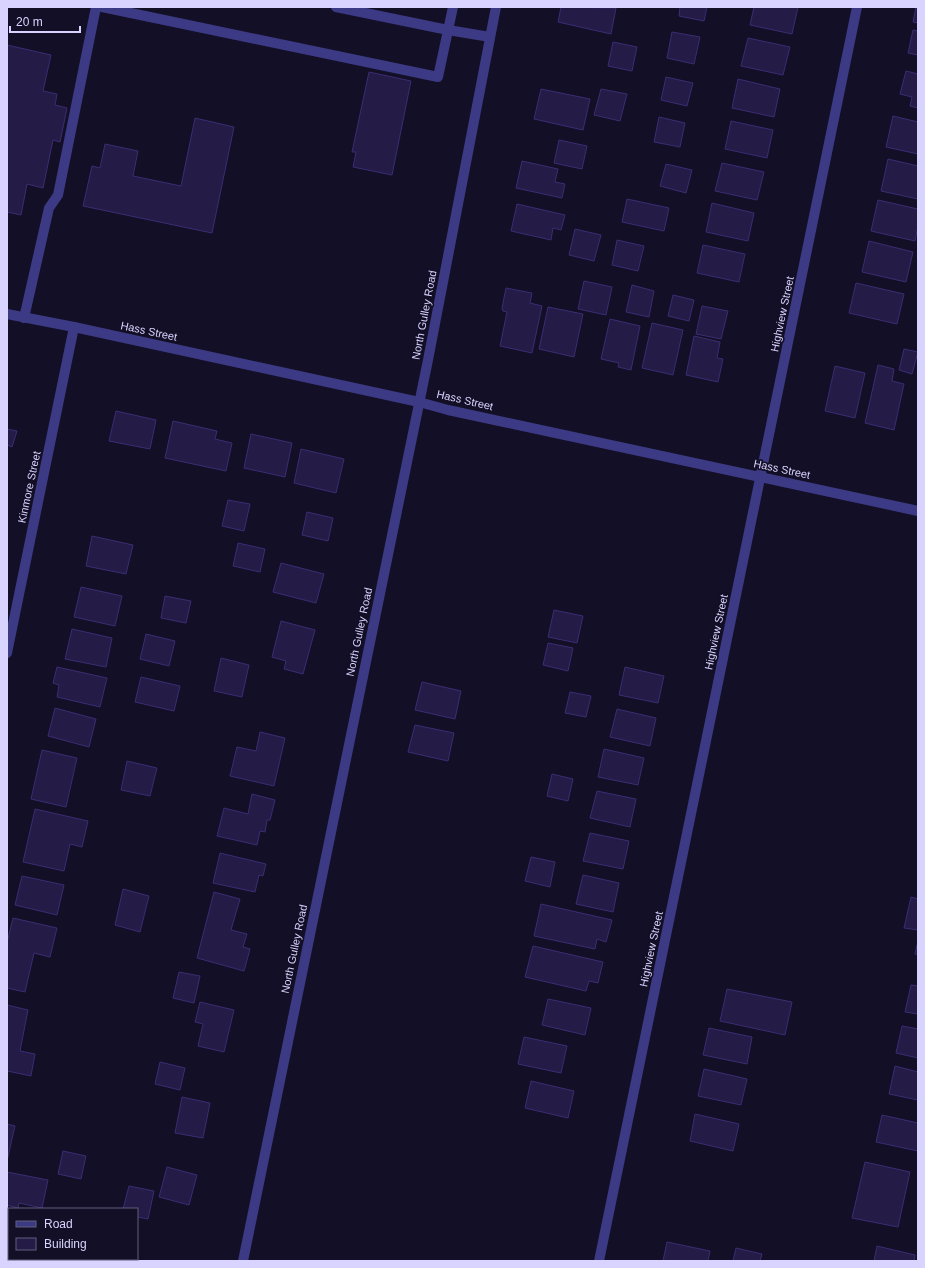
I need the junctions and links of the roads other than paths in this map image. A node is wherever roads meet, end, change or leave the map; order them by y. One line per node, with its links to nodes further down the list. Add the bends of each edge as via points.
1 (96, 7): 10 (street, via 58,195 49,208)
2 (102, 7): 7 (street, via 438,77)
3 (336, 7): 7 (street)
4 (453, 7): 7 (street)
5 (496, 7): 8 (street, North Gulley Road)
6 (857, 7): 13 (street, Highview Street)
7 (448, 30): 8 (street)
8 (490, 37): 12 (street, North Gulley Road)
9 (7, 314): 10 (street, Hass Street)
10 (24, 318): 11 (street, Hass Street)
11 (74, 327): 12 (street, Hass Street); 15 (street, Kinmore Street)
12 (419, 402): 13 (street, Hass Street); 16 (street, North Gulley Road)
13 (760, 477): 14 (street, Hass Street); 17 (street, Highview Street)
14 (918, 511)
15 (7, 652)
16 (243, 1261)
17 (599, 1261)

